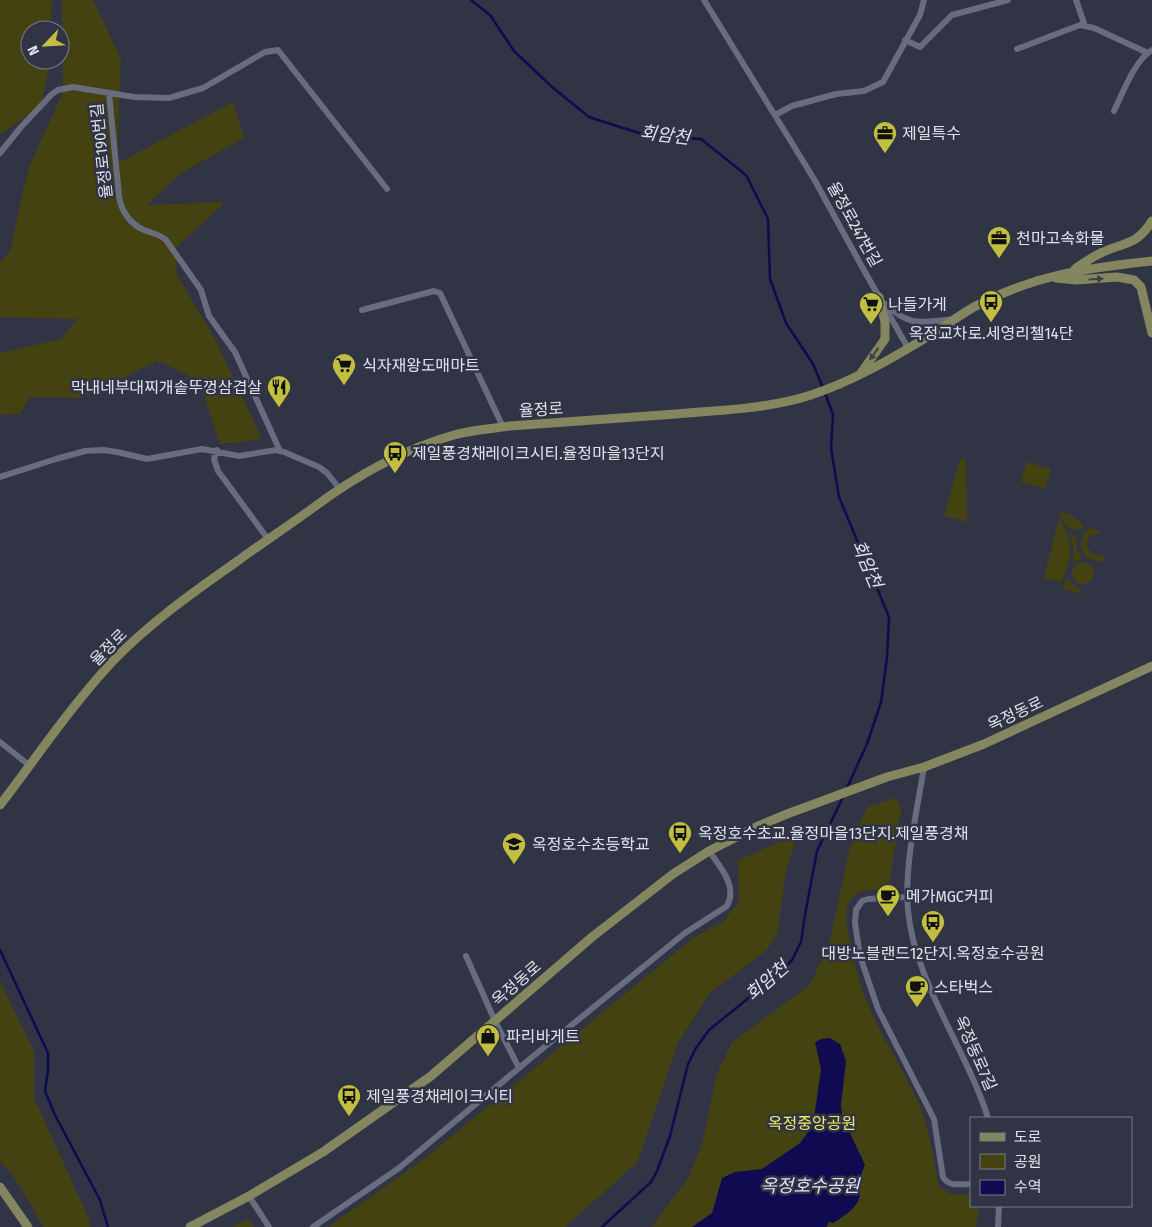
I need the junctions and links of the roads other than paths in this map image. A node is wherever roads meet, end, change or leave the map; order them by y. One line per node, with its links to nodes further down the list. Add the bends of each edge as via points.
1 (704, 0): 11 (street, 율정로247번길)
2 (924, 0): 6 (street, via 920,15)
3 (1008, 0): 6 (street, via 952,15 922,46 917,47)
4 (1076, 0): 5 (street)
5 (1084, 26): 7 (street); 8 (street)
6 (905, 40): 11 (street, via 880,84 864,91 836,94 792,106)
7 (1017, 49)
8 (1150, 52): 10 (street, via 1136,68)
9 (109, 93): 12 (street, via 73,87 58,90); 13 (street, via 169,98 203,88 265,52 278,50); 26 (street, 율정로190번길, via 119,196 124,212 136,225 166,240 198,285 209,316 235,352)
10 (1114, 111)
11 (775, 115): 18 (street, 율정로247번길)
12 (0, 153)
13 (387, 189)
14 (1152, 221): 16 (main road, via 1131,243 1102,252)
15 (1152, 261): 16 (main road)
16 (1072, 271): 17 (main road, 율정로)
17 (1048, 277): 20 (main road, 율정로, via 992,298); 21 (main road, one-way to 21, via 1134,280 1141,287)
18 (879, 297): 20 (street, via 904,319 925,322); 22 (street, 율정로247번길); 23 (main road, one-way to 23, via 885,339)
19 (362, 310): 24 (street, via 434,291 440,293)
20 (956, 318): 22 (main road, 율정로)
21 (1152, 332)
22 (908, 348): 23 (main road, 율정로)
23 (859, 375): 24 (main road, 율정로, via 808,396 773,404)
24 (504, 427): 28 (main road, 율정로, via 436,440 378,465)
25 (217, 450): 26 (street, via 239,456); 27 (street, via 191,450 147,459 117,452 85,451); 29 (street, via 214,459 218,471)
26 (280, 451): 28 (street, via 319,467)
27 (0, 478)
28 (339, 488): 29 (main road, 율정로)
29 (268, 539): 32 (main road, 율정로, via 192,594 130,645)
30 (1152, 666): 33 (main road, 옥정동로, via 984,744)
31 (0, 742): 32 (street)
32 (28, 765): 34 (main road, 율정로)
33 (924, 767): 35 (main road, 옥정동로, via 887,777 788,814); 36 (street, 옥정동로7길, via 909,861)
34 (0, 805)
35 (709, 852): 38 (main road, 옥정동로, via 673,874); 39 (street, via 730,887 727,906 685,933)
36 (907, 897): 40 (street, 옥정동로7길, via 918,957 973,1076); 41 (street, via 868,899 858,906 855,917 860,956 878,1009 934,1119 943,1177 953,1185)
37 (466, 956): 38 (street)
38 (494, 1022): 39 (street); 43 (main road, 옥정동로, via 431,1076 323,1152)
39 (519, 1068): 48 (street, via 399,1168)
40 (988, 1117)
41 (970, 1184)
42 (0, 1187): 45 (main road)
43 (249, 1196): 46 (main road, 옥정동로); 47 (street)
44 (999, 1207): 49 (street)
45 (28, 1227)
46 (190, 1227)
47 (269, 1227)
48 (313, 1227)
49 (998, 1227)

